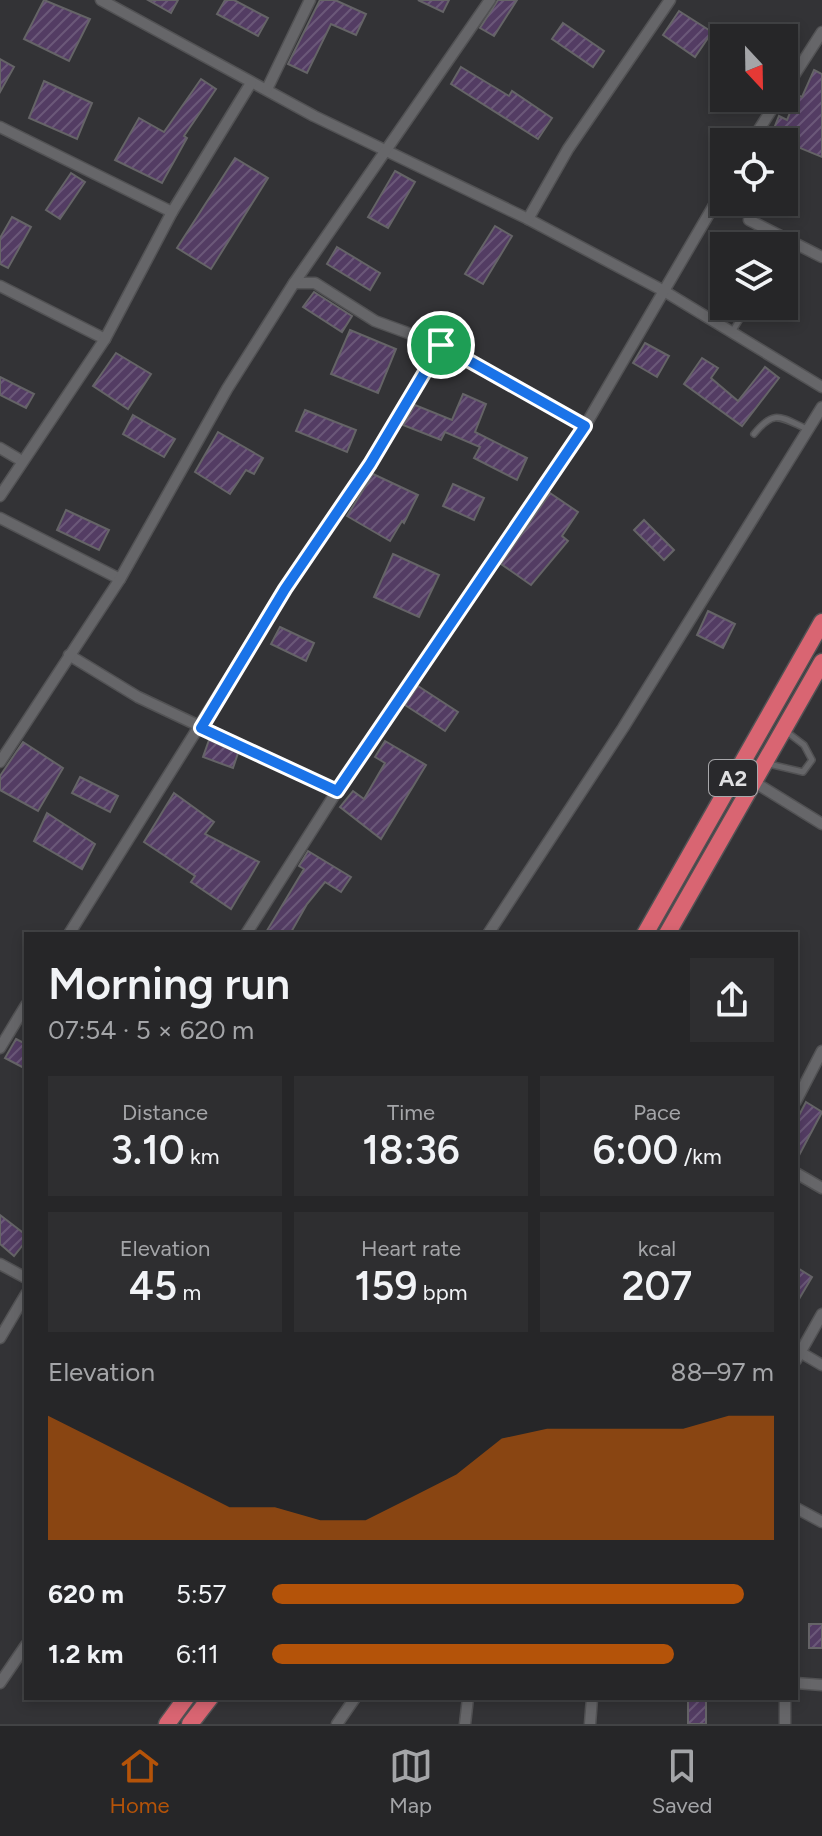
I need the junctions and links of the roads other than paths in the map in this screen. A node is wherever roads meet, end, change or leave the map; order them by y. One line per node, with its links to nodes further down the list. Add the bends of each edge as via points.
1 (101, 0): 6 (street)
2 (129, 0): 6 (street)
3 (310, 0): 10 (street)
4 (490, 0): 12 (street)
5 (670, 0): 15 (street, via 568,149)
6 (122, 11): 9 (street)
7 (822, 32): 8 (street)
8 (798, 69)
9 (251, 83): 10 (street); 13 (street)
10 (267, 89): 12 (street)
11 (0, 127): 13 (street)
12 (384, 151): 15 (street); 18 (street)
13 (172, 212): 23 (street)
14 (710, 212): 20 (street)
15 (528, 219): 20 (street)
16 (749, 220): 17 (street)
17 (822, 257)
18 (294, 283): 24 (street, via 315,283 375,321); 34 (street, via 227,389)
19 (0, 286): 23 (street)
20 (664, 291): 22 (street); 27 (street)
21 (739, 320): 22 (lane)
22 (732, 332): 25 (street)
23 (105, 339): 31 (street)
24 (441, 345): 27 (street); 38 (street)
25 (822, 387)
26 (822, 407): 28 (street)
27 (585, 426): 43 (street)
28 (807, 429): 29 (lane, via 776,416 766,419); 47 (street, via 623,728)
29 (754, 434)
30 (0, 448): 31 (street)
31 (22, 461): 32 (street)
32 (0, 496)
33 (0, 518): 34 (street)
34 (120, 579): 36 (street)
35 (822, 622): 48 (highway, A2)
36 (69, 655): 38 (street); 40 (street)
37 (822, 662): 39 (highway, A2)
38 (201, 728): 43 (street); 45 (street)
39 (784, 729): 41 (highway, A2); 41 (lane, via 804,745 812,760 803,772 795,773)
40 (0, 762)
41 (764, 763): 42 (highway, A2)
42 (754, 782): 44 (street); 49 (highway, A2)
43 (337, 791): 46 (street)
44 (822, 824)
45 (70, 932)
46 (247, 932)
47 (489, 932)
48 (646, 932)
49 (668, 932)
50 (24, 1008): 51 (street)
51 (0, 1048)
52 (822, 1051): 53 (street)
53 (798, 1097)
54 (798, 1174): 55 (street)
55 (822, 1188)
56 (0, 1264): 57 (street)
57 (24, 1277)
58 (22, 1307): 60 (street)
59 (822, 1314): 61 (street)
60 (0, 1338)
61 (798, 1354): 62 (street)
62 (822, 1365)
63 (798, 1509): 64 (street)
64 (822, 1522)
65 (24, 1648): 66 (street)
66 (0, 1683)
67 (798, 1683): 68 (street)
68 (822, 1685)
69 (185, 1700): 75 (highway)
70 (208, 1700): 76 (highway)
71 (354, 1700): 77 (street)
72 (468, 1700): 78 (street)
73 (592, 1700): 79 (street)
74 (785, 1700): 80 (street)
75 (167, 1724)
76 (190, 1724)
77 (337, 1724)
78 (465, 1724)
79 (590, 1724)
80 (785, 1724)

